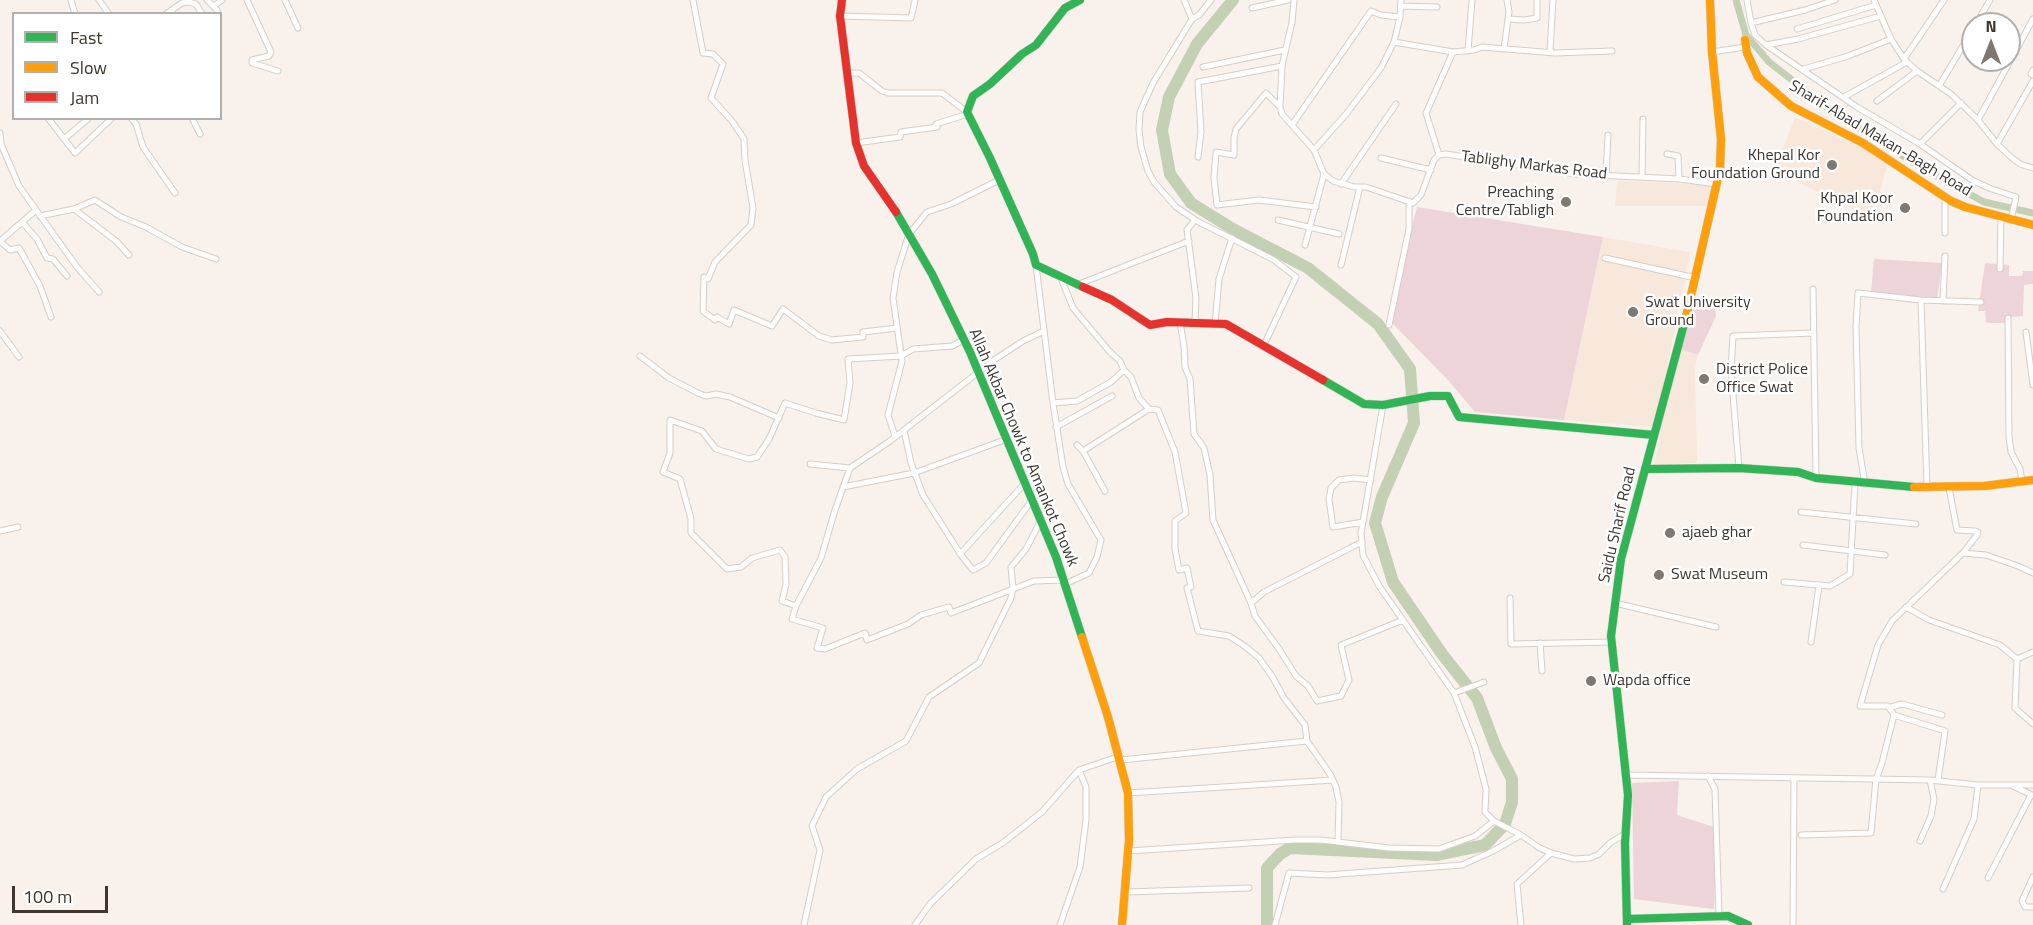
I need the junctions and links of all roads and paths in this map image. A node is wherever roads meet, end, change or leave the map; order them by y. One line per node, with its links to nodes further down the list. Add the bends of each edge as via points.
1 (207, 0): 23 (street)
2 (222, 0): 23 (street)
3 (247, 0): 56 (street, via 271,52 252,63)
4 (285, 0): 36 (street)
5 (693, 0): 141 (street, via 703,53 713,54 723,64 711,98 744,139 753,208 751,225 715,262 708,279 704,277 703,311 729,324 734,310 772,326 783,309 819,336 832,340)
6 (842, 0): 29 (main road, Allah Akbar Chowk to Amankot Chowk)
7 (915, 0): 29 (street, via 911,18)
8 (1080, 0): 67 (main road, via 1065,8 1036,45 973,96)
9 (1184, 0): 32 (street)
10 (1211, 0): 32 (street)
11 (1288, 0): 25 (street)
12 (1294, 0): 45 (street)
13 (1472, 0): 46 (street)
14 (1506, 0): 33 (street)
15 (1537, 0): 33 (street, via 1537,18)
16 (1553, 0): 49 (street)
17 (1711, 0): 50 (main road)
18 (1748, 0): 35 (street)
19 (1836, 0): 35 (street)
20 (1944, 0): 51 (street)
21 (1875, 2): 30 (street); 37 (street)
22 (1401, 3): 24 (street); 31 (street)
23 (214, 6): 28 (street)
24 (1437, 7)
25 (1252, 8)
26 (169, 12): 27 (street, via 189,2)
27 (201, 12)
28 (216, 12)
29 (840, 16): 58 (main road, Allah Akbar Chowk to Amankot Chowk)
30 (1881, 16): 39 (street); 42 (street)
31 (1400, 17): 40 (street); 75 (street, via 1371,11)
32 (1192, 19): 107 (street, via 1153,83 1140,112 1139,130 1140,147 1154,182 1176,207)
33 (1508, 19): 43 (street)
34 (2033, 19): 74 (street)
35 (1751, 23): 38 (street)
36 (298, 28)
37 (1797, 29)
38 (1754, 35): 41 (street); 42 (street)
39 (1891, 39): 51 (street); 54 (street)
40 (1394, 42): 48 (street); 83 (street, via 1381,68)
41 (1745, 43): 50 (street); 99 (main road, Sharif-Abad Makan-Bagh Road, via 1758,77 1791,106 1863,143)
42 (1766, 45): 54 (street)
43 (1504, 49): 46 (street, via 1482,47); 49 (street)
44 (1961, 49): 61 (street)
45 (1285, 50): 52 (street); 53 (street)
46 (1468, 51): 48 (street)
47 (1612, 51): 49 (street)
48 (1453, 52): 85 (street, via 1426,113)
49 (1550, 52)
50 (1713, 52): 96 (main road, via 1721,140); 128 (main road, via 1723,139 1722,168)
51 (1905, 61): 57 (street); 62 (street)
52 (1282, 66): 66 (street); 86 (street, via 1198,82)
53 (1203, 67)
54 (1804, 69): 62 (street)
55 (2033, 70): 59 (street)
56 (278, 71)
57 (1917, 71): 61 (street); 63 (street)
58 (847, 73): 67 (street, via 859,73 888,93 942,93); 80 (main road, Allah Akbar Chowk to Amankot Chowk)
59 (2033, 75)
60 (2033, 81): 82 (street)
61 (1939, 86): 64 (street)
62 (1844, 98): 81 (street)
63 (1877, 101)
64 (1961, 103): 74 (street); 81 (street)
65 (1396, 104): 95 (street)
66 (1280, 107): 75 (street); 101 (street, via 1266,93 1236,129 1234,155 1216,152 1217,205 1259,200)
67 (968, 113): 80 (street, via 936,124 937,127 901,132 900,137); 94 (main road)
68 (1643, 118): 92 (street)
69 (50, 120): 79 (street)
70 (87, 120): 79 (street)
71 (110, 120): 79 (street, via 75,153)
72 (133, 120): 98 (street, via 143,147)
73 (193, 120): 77 (street)
74 (1978, 120): 82 (street)
75 (1292, 125): 83 (street)
76 (0, 133): 103 (street, via 19,186)
77 (200, 134)
78 (1608, 135): 91 (street)
79 (64, 139)
80 (856, 143): 113 (main road, Allah Akbar Chowk to Amankot Chowk, via 864,166)
81 (1920, 144): 106 (street, via 1972,180 2016,197)
82 (1997, 144): 88 (street, via 2020,164)
83 (1314, 150): 90 (street)
84 (1667, 154): 93 (street, via 1678,156)
85 (1440, 155): 89 (street, Tablighy Markas Road); 91 (street, Tablighy Markas Road)
86 (1198, 157)
87 (1381, 158): 89 (street)
88 (2032, 167)
89 (1431, 170): 100 (street, Tablighy Markas Road, via 1419,198 1413,203)
90 (1324, 174): 95 (street); 101 (street)
91 (1606, 176): 92 (street, Tablighy Markas Road)
92 (1642, 177): 93 (street, Tablighy Markas Road)
93 (1678, 179): 96 (street, Tablighy Markas Road)
94 (999, 180): 113 (street, via 927,212); 123 (main road)
95 (1341, 184): 97 (street)
96 (1717, 184): 128 (main road)
97 (1360, 187): 100 (street); 124 (street)
98 (175, 193)
99 (1945, 197): 105 (main road, Sharif-Abad Makan-Bagh Road); 112 (street)
100 (1409, 201): 140 (street, via 1409,229)
101 (1316, 207): 111 (street)
102 (74, 209): 104 (street); 119 (street); 122 (street, via 95,200 182,247)
103 (36, 210): 104 (street); 109 (street)
104 (40, 216): 131 (street)
105 (2001, 217): 106 (main road, Sharif-Abad Makan-Bagh Road); 125 (street)
106 (2012, 218): 110 (main road, Sharif-Abad Makan-Bagh Road)
107 (1195, 220): 115 (street); 117 (street, via 1187,230)
108 (1278, 220): 111 (street)
109 (22, 222): 116 (street); 126 (street, via 47,258)
110 (2033, 225)
111 (1310, 226): 114 (street); 118 (street)
112 (1945, 233)
113 (909, 234): 141 (street, via 893,298); 146 (main road, Allah Akbar Chowk to Amankot Chowk)
114 (1339, 234)
115 (1232, 238): 139 (street, via 1220,279); 147 (street, via 1274,260 1296,277)
116 (0, 241): 135 (street, via 10,250 19,248 40,286)
117 (1189, 241): 129 (street); 138 (street)
118 (1305, 245)
119 (129, 255)
120 (1945, 256): 133 (street)
121 (1605, 258): 128 (street)
122 (216, 259)
123 (1036, 265): 127 (main road); 143 (street)
124 (1341, 265)
125 (2000, 269)
126 (68, 276)
127 (1061, 278): 129 (main road); 151 (street, via 1073,308)
128 (1696, 279): 161 (main road, Saidu Sharif Road)
129 (1078, 284): 137 (main road, via 1150,325)
130 (1813, 289): 145 (street)
131 (99, 292)
132 (1921, 300): 133 (street); 177 (street, via 1858,293 1859,447); 179 (street)
133 (1943, 301): 134 (street)
134 (1981, 302)
135 (51, 317)
136 (2008, 318): 174 (street, via 2009,437)
137 (1180, 322): 138 (main road); 202 (street, via 1194,434 1204,447 1213,520)
138 (1195, 323): 139 (main road)
139 (1215, 324): 147 (main road, via 1226,324)
140 (1389, 325)
141 (897, 328): 150 (street)
142 (0, 331): 149 (street)
143 (1044, 331): 152 (street); 155 (street)
144 (2026, 332): 153 (street)
145 (1814, 333): 169 (street, via 1733,336 1731,370); 171 (street)
146 (964, 340): 150 (street, via 952,346 913,349); 152 (main road, Allah Akbar Chowk to Amankot Chowk)
147 (1263, 346): 156 (main road, via 1364,404)
148 (640, 356): 158 (street, via 698,393 730,397)
149 (19, 357)
150 (901, 357): 158 (street, via 848,359 850,383 844,420 785,403); 162 (street, via 888,415)
151 (1124, 370): 155 (street, via 1112,382 1077,401); 157 (street)
152 (979, 373): 160 (street); 163 (main road, Allah Akbar Chowk to Amankot Chowk)
153 (2033, 385)
154 (1112, 396): 159 (street)
155 (1053, 404): 159 (street)
156 (1383, 405): 161 (main road, via 1448,396 1459,417); 172 (street)
157 (1149, 410): 165 (street); 220 (street, via 1158,410 1175,453 1186,513 1175,521 1175,549 1179,570 1187,568 1191,587 1187,588 1197,631 1229,636 1259,658 1305,725)
158 (779, 418): 204 (street, via 757,457 749,459 716,449 702,431 670,420 670,453 663,472 680,479 691,533 727,569 780,550 785,557 782,601)
159 (1056, 427): 197 (street, via 1068,484 1101,540 1089,573)
160 (904, 430): 162 (street); 170 (street)
161 (1654, 435): 168 (main road, Saidu Sharif Road)
162 (895, 436): 167 (street)
163 (1007, 439): 170 (street); 175 (main road, Allah Akbar Chowk to Amankot Chowk)
164 (1077, 445): 165 (street)
165 (1083, 451): 181 (street)
166 (810, 464): 167 (street)
167 (850, 468): 178 (street)
168 (1645, 468): 169 (main road); 203 (main road, Saidu Sharif Road, via 1621,560)
169 (1739, 468): 171 (main road, via 1798,472)
170 (915, 473): 178 (street); 194 (street, via 923,495)
171 (1816, 478): 176 (main road)
172 (1371, 480): 186 (street); 186 (street, via 1339,480 1331,488 1333,526)
173 (2033, 480): 174 (main road)
174 (2022, 482): 180 (main road)
175 (1025, 483): 182 (main road, Allah Akbar Chowk to Amankot Chowk); 194 (street)
176 (1855, 483): 177 (main road); 184 (street)
177 (1865, 484): 179 (main road)
178 (843, 487): 204 (street, via 821,558)
179 (1927, 488): 180 (main road)
180 (1949, 488): 193 (street, via 1957,530 1978,532)
181 (1105, 491)
182 (1032, 500): 185 (main road, Allah Akbar Chowk to Amankot Chowk); 194 (street, via 986,563 973,570)
183 (1801, 512): 184 (street)
184 (1853, 518): 187 (street); 192 (street)
185 (1041, 520): 197 (main road, Allah Akbar Chowk to Amankot Chowk); 200 (street, via 1011,567)
186 (1363, 522): 190 (street)
187 (1916, 524)
188 (18, 528): 189 (street)
189 (0, 531)
190 (1362, 542): 202 (street, via 1264,592); 206 (street, via 1363,555 1379,586)
191 (1803, 545): 192 (street)
192 (1851, 552): 195 (street); 199 (street, via 1850,574 1830,586)
193 (1964, 553): 196 (street, via 1986,555); 205 (street)
194 (960, 554)
195 (1886, 555)
196 (2033, 573)
197 (1064, 582): 200 (street, via 1034,582); 221 (main road, Allah Akbar Chowk to Amankot Chowk)
198 (1784, 582): 199 (street)
199 (1819, 585): 209 (street)
200 (1013, 588): 204 (street, via 951,613 949,607 921,615 867,640 865,633 825,649 817,648 823,628 792,619); 251 (street, via 979,663 929,697 906,741 857,769 826,797 812,826 820,850)
201 (1510, 598): 210 (street, via 1511,644)
202 (1251, 603): 206 (street, via 1255,616 1317,701 1341,696 1349,680 1341,645)
203 (1615, 603): 207 (street); 208 (main road, Saidu Sharif Road)
204 (795, 606)
205 (1906, 607): 212 (street, via 1929,620 2000,645); 216 (street, via 1878,645 1860,706)
206 (1403, 620): 215 (street)
207 (1716, 627)
208 (1611, 642): 210 (street); 223 (main road, Saidu Sharif Road)
209 (1811, 642)
210 (1540, 644): 213 (street)
211 (2033, 652): 212 (street)
212 (2017, 659): 219 (street, via 2015,708)
213 (1542, 671)
214 (1485, 682): 215 (street)
215 (1454, 692): 235 (street, via 1486,789 1485,812)
216 (1890, 707): 217 (street); 218 (street, via 1902,704)
217 (1894, 715): 226 (street); 229 (street, via 1945,731)
218 (1942, 715)
219 (2033, 724)
220 (1307, 741): 221 (street); 227 (street)
221 (1120, 758): 222 (street); 233 (main road, Allah Akbar Chowk to Amankot Chowk)
222 (1079, 770): 252 (street, via 1042,812 976,860 930,904); 253 (street, via 1086,787 1086,820 1080,867)
223 (1625, 775): 224 (street); 237 (main road, Saidu Sharif Road)
224 (1708, 776): 225 (street); 249 (street, via 1714,789)
225 (1794, 778): 226 (street); 258 (street)
226 (1876, 779): 228 (street); 238 (street, via 1871,833)
227 (1333, 780): 233 (street); 240 (street, via 1339,802)
228 (1930, 780): 229 (street); 239 (street, via 1934,799)
229 (1938, 780): 230 (street)
230 (1978, 785): 232 (street); 246 (street, via 1974,819)
231 (2033, 785): 232 (street)
232 (2011, 786): 234 (street)
233 (1128, 793): 241 (main road, Allah Akbar Chowk to Amankot Chowk)
234 (2032, 795): 243 (street)
235 (1494, 821): 236 (street); 240 (street, via 1475,836 1439,849)
236 (1521, 834): 242 (street); 255 (street, via 1462,865 1327,875 1289,873)
237 (1625, 834): 242 (street, via 1590,858 1574,859); 250 (main road, Saidu Sharif Road)
238 (1801, 835)
239 (1920, 841)
240 (1338, 842): 241 (street, via 1295,840)
241 (1129, 851): 247 (main road, Allah Akbar Chowk to Amankot Chowk)
242 (1551, 853): 256 (street, via 1517,884)
243 (1988, 878)
244 (2033, 878): 248 (street, via 2022,901 2025,907)
245 (1249, 888): 247 (street)
246 (1942, 889)
247 (1126, 892): 254 (main road, Allah Akbar Chowk to Amankot Chowk)
248 (2033, 907)
249 (1719, 916): 250 (main road); 257 (main road)
250 (1627, 922)
251 (804, 925)
252 (915, 925)
253 (1060, 925)
254 (1122, 925)
255 (1275, 925)
256 (1521, 925)
257 (1748, 925)
258 (1793, 925)

